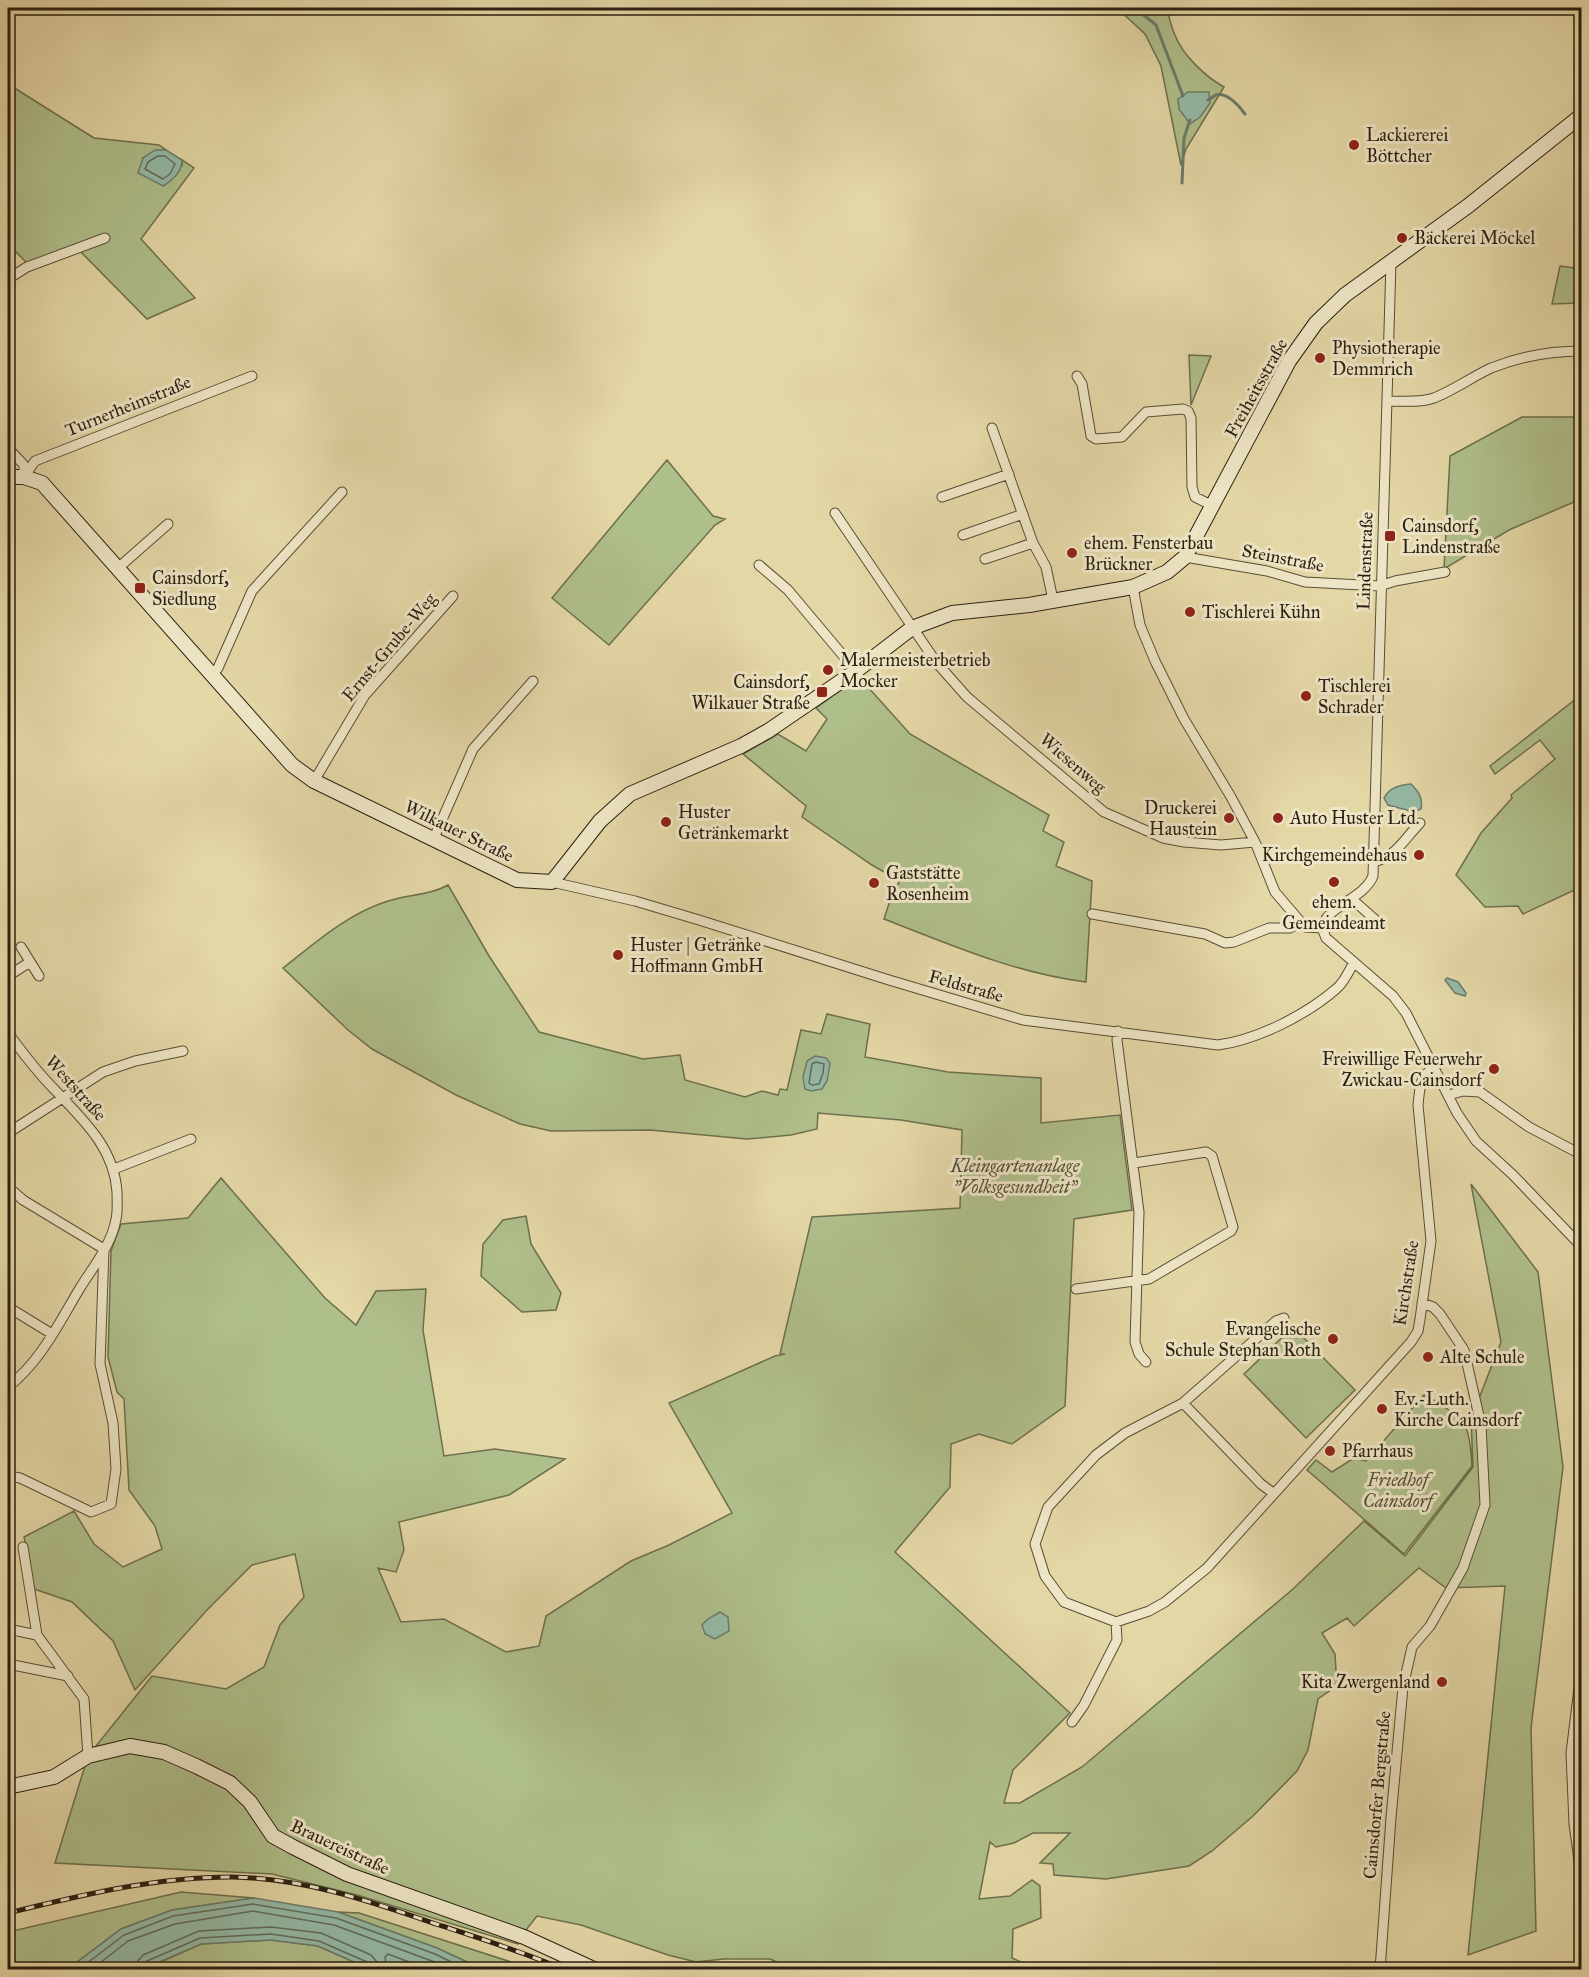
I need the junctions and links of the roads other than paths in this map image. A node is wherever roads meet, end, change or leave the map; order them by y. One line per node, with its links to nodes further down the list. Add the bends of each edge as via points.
1 (1575, 8): 2 (street)
2 (1581, 14)
3 (1581, 115): 5 (street, Freiheitsstraße, via 1468,206)
4 (105, 238): 6 (street, via 27,267)
5 (1391, 261): 10 (street, Lindenstraße); 18 (street, Freiheitsstraße, via 1345,295 1289,360)
6 (8, 279)
7 (1581, 351): 10 (street, via 1525,356 1491,368 1432,398)
8 (252, 376): 15 (street, Turnerheimstraße, via 35,461)
9 (1077, 376): 18 (street, via 1082,384 1091,436 1096,439 1122,437 1146,412 1188,411 1192,487 1195,497)
10 (1388, 401): 29 (street, Lindenstraße)
11 (993, 428): 13 (street)
12 (8, 448): 15 (street, via 24,465)
13 (1009, 474): 17 (street); 20 (street)
14 (8, 477): 15 (street, Wilkauer Straße)
15 (24, 477): 27 (street, Wilkauer Straße, via 42,483)
16 (342, 492): 35 (street, via 252,591)
17 (942, 497)
18 (1213, 506): 24 (street, Freiheitsstraße)
19 (835, 513): 33 (street, Wiesenweg)
20 (1023, 514): 22 (street); 23 (street)
21 (168, 524): 27 (street)
22 (963, 535)
23 (1033, 543): 25 (street); 32 (street, via 1046,567)
24 (1185, 557): 29 (street, Steinstraße, via 1267,571 1305,582); 30 (street, Freiheitsstraße, via 1167,572)
25 (985, 559)
26 (759, 565): 34 (street, via 788,590)
27 (118, 568): 35 (street, Wilkauer Straße)
28 (1445, 572): 29 (street, Steinstraße)
29 (1380, 586): 41 (street, Lindenstraße)
30 (1132, 587): 32 (street); 40 (street, via 1140,625 1155,661)
31 (453, 596): 37 (street, Ernst-Grube-Weg, via 365,695)
32 (1053, 600): 33 (street, via 952,613)
33 (912, 628): 34 (street); 40 (street, Wiesenweg, via 967,697 1104,812 1163,838 1221,845)
34 (856, 670): 42 (street, via 759,736 630,794 600,821)
35 (212, 675): 37 (street, Wilkauer Straße, via 292,765)
36 (533, 681): 39 (street, via 473,749)
37 (314, 781): 39 (street, Wilkauer Straße)
38 (1420, 823): 41 (street, via 1395,852)
39 (434, 838): 42 (street, Wilkauer Straße, via 517,880)
40 (1255, 842): 45 (street, via 1275,892)
41 (1374, 862): 43 (street, Lindenstraße, via 1371,882)
42 (552, 882): 53 (street, Feldstraße, via 635,901 1023,1020)
43 (1352, 899): 46 (street); 47 (street, Lindenstraße, via 1325,919)
44 (1092, 914): 45 (street, via 1205,934 1225,943)
45 (1301, 922): 47 (street, via 1307,928)
46 (1379, 923)
47 (1322, 928): 50 (street, via 1326,938)
48 (21, 947): 49 (street)
49 (30, 962): 51 (street); 52 (street)
50 (1354, 962): 53 (street, Feldstraße, via 1338,988 1310,1007 1236,1042 1218,1045); 56 (street, via 1400,1004)
51 (8, 976)
52 (39, 976)
53 (1118, 1031): 62 (street)
54 (8, 1033): 58 (street, Weststraße, via 52,1088)
55 (183, 1051): 58 (street, via 103,1072)
56 (1435, 1067): 57 (street); 69 (street, Kirchstraße, via 1425,1072 1418,1105 1431,1241)
57 (1449, 1095): 61 (street, via 1480,1092 1529,1127); 65 (street, via 1476,1141)
58 (63, 1096): 59 (street); 63 (street, Weststraße, via 105,1148)
59 (8, 1132)
60 (191, 1139): 63 (street)
61 (1581, 1155)
62 (1134, 1163): 67 (street, via 1139,1212); 67 (street, via 1206,1152 1212,1156 1233,1227 1149,1279)
63 (114, 1169): 66 (street, Weststraße, via 116,1219)
64 (8, 1187): 66 (street)
65 (1581, 1247)
66 (104, 1249): 72 (street); 76 (street, via 100,1364 117,1469 111,1504 91,1512)
67 (1137, 1281): 68 (street); 73 (street, via 1135,1342)
68 (1076, 1289)
69 (1422, 1304): 77 (street, Kirchstraße, via 1418,1331 1402,1354); 91 (street, Cainsdorfer Bergstraße, via 1440,1314 1464,1350 1481,1425 1485,1505 1463,1568 1430,1626 1412,1647 1403,1687)
70 (8, 1307): 72 (street)
71 (1284, 1318): 75 (street)
72 (52, 1334): 74 (street, via 34,1362)
73 (1146, 1362)
74 (8, 1387)
75 (1183, 1402): 77 (street); 79 (street, via 1125,1433 1096,1455 1048,1507 1035,1544 1045,1576 1064,1602)
76 (8, 1476)
77 (1273, 1493): 79 (street, Kirchstraße, via 1220,1555 1189,1584 1149,1611)
78 (23, 1547): 81 (street)
79 (1116, 1622): 85 (street, via 1117,1640)
80 (8, 1629): 81 (street)
81 (38, 1635): 84 (street)
82 (8, 1664): 84 (street)
83 (1581, 1664): 88 (street, via 1571,1753)
84 (68, 1676): 86 (street, via 84,1699)
85 (1072, 1722)
86 (88, 1756): 87 (street, Brauereistraße, via 54,1777); 90 (street, Brauereistraße, via 130,1746 165,1752 230,1783 250,1802 273,1836 293,1847 347,1874 524,1937)
87 (8, 1787)
88 (1578, 1823): 89 (street)
89 (1581, 1882)
90 (596, 1970)
91 (1380, 1970)
92 (1552, 1970): 93 (street)
93 (1569, 1970)

